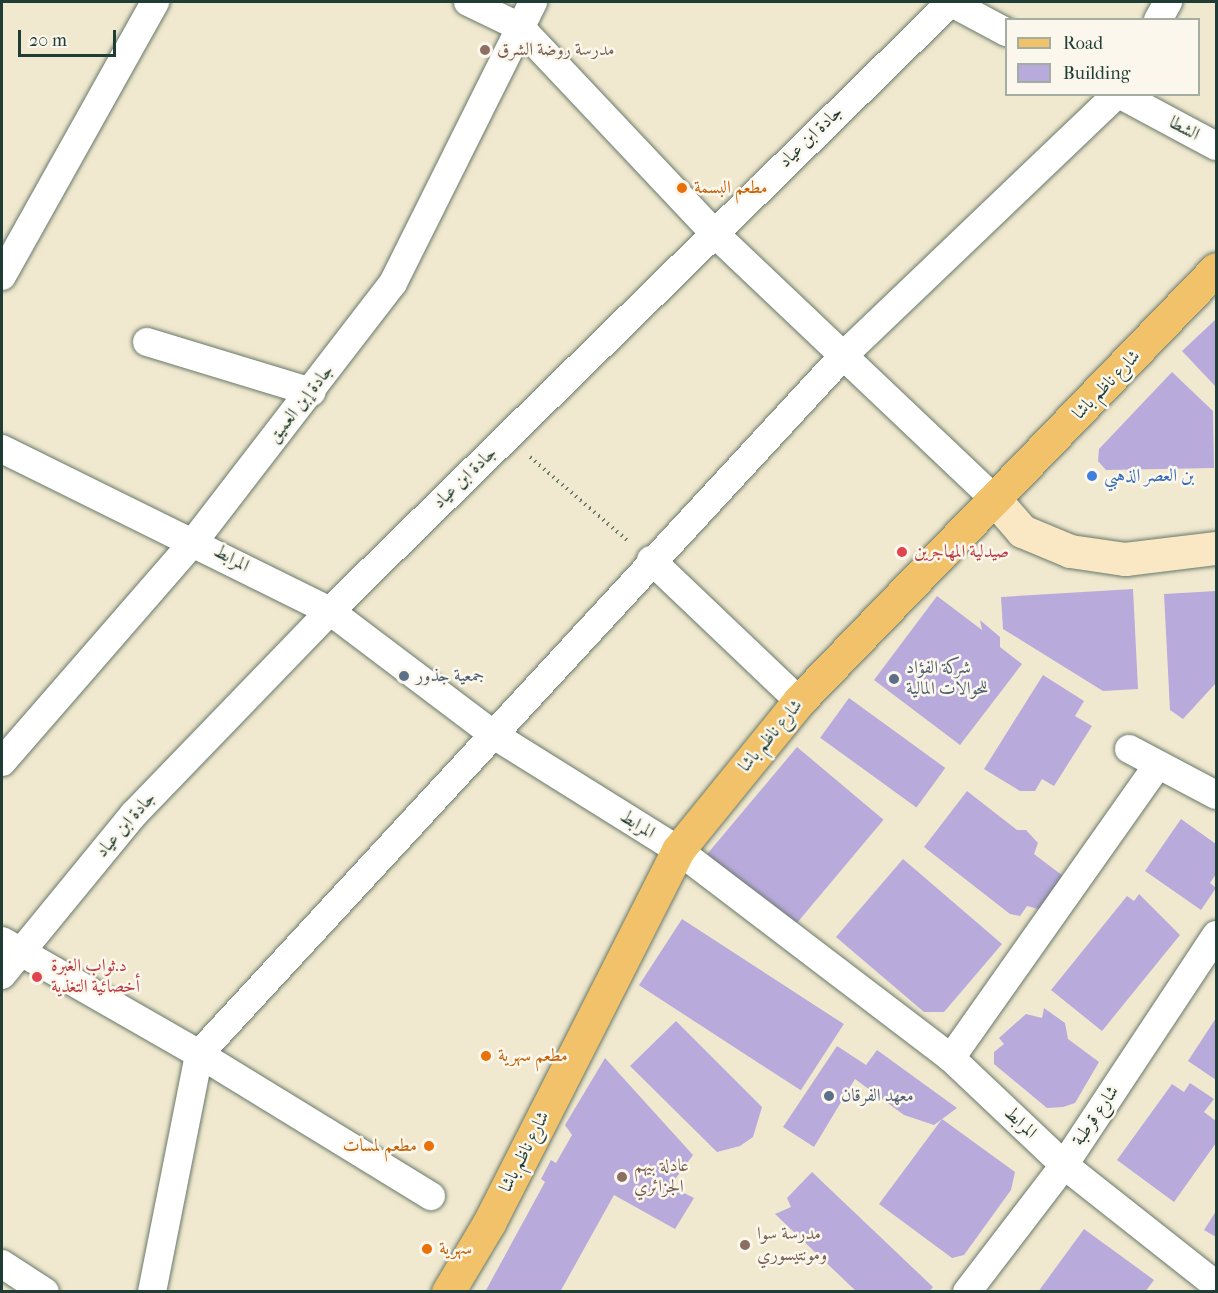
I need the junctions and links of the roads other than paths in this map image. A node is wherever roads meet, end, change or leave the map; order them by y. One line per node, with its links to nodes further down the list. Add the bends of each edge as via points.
1 (154, 2): 14 (street)
2 (468, 2): 7 (street)
3 (532, 2): 7 (street, جادة إبن العميق)
4 (951, 2): 8 (street); 12 (street, جادة ابن عياد)
5 (1168, 2): 6 (street)
6 (1159, 18)
7 (520, 27): 12 (street); 17 (street, جادة إبن العميق, via 393,283)
8 (1005, 31)
9 (1116, 96): 16 (street)
10 (1122, 96): 11 (street, الشطا)
11 (1216, 146)
12 (713, 232): 16 (street); 23 (street, جادة ابن عياد)
13 (1216, 269): 19 (main road, شارع ناظم باشا)
14 (2, 276)
15 (147, 342): 17 (street)
16 (845, 354): 19 (street); 22 (street)
17 (312, 392): 20 (street, جادة إبن العميق)
18 (2, 449): 20 (street, المرابط)
19 (996, 501): 21 (main road, via 1022,531 1079,553 1125,559); 24 (main road, شارع ناظم باشا)
20 (195, 540): 23 (street, المرابط); 27 (street, جادة إبن العميق)
21 (1216, 548)
22 (651, 560): 24 (street); 25 (street)
23 (330, 610): 25 (street, المرابط); 32 (street, جادة ابن عياد)
24 (799, 701): 30 (main road, شارع ناظم باشا)
25 (494, 735): 30 (street, المرابط); 34 (street)
26 (1129, 749): 28 (street)
27 (2, 762)
28 (1158, 765): 29 (street); 35 (street)
29 (1216, 795)
30 (678, 850): 35 (street, المرابط); 42 (main road, شارع ناظم باشا, via 489,1223)
31 (1216, 935): 36 (street, شارع قرطبة)
32 (11, 946): 33 (street, جادة ابن عياد); 34 (street)
33 (2, 975)
34 (199, 1054): 37 (street); 41 (street)
35 (951, 1058): 36 (street, المرابط)
36 (1064, 1165): 39 (street, المرابط); 43 (street, شارع قرطبة)
37 (431, 1196)
38 (2, 1264): 40 (street)
39 (1216, 1285)
40 (45, 1292)
41 (152, 1292)
42 (448, 1292)
43 (968, 1292)

